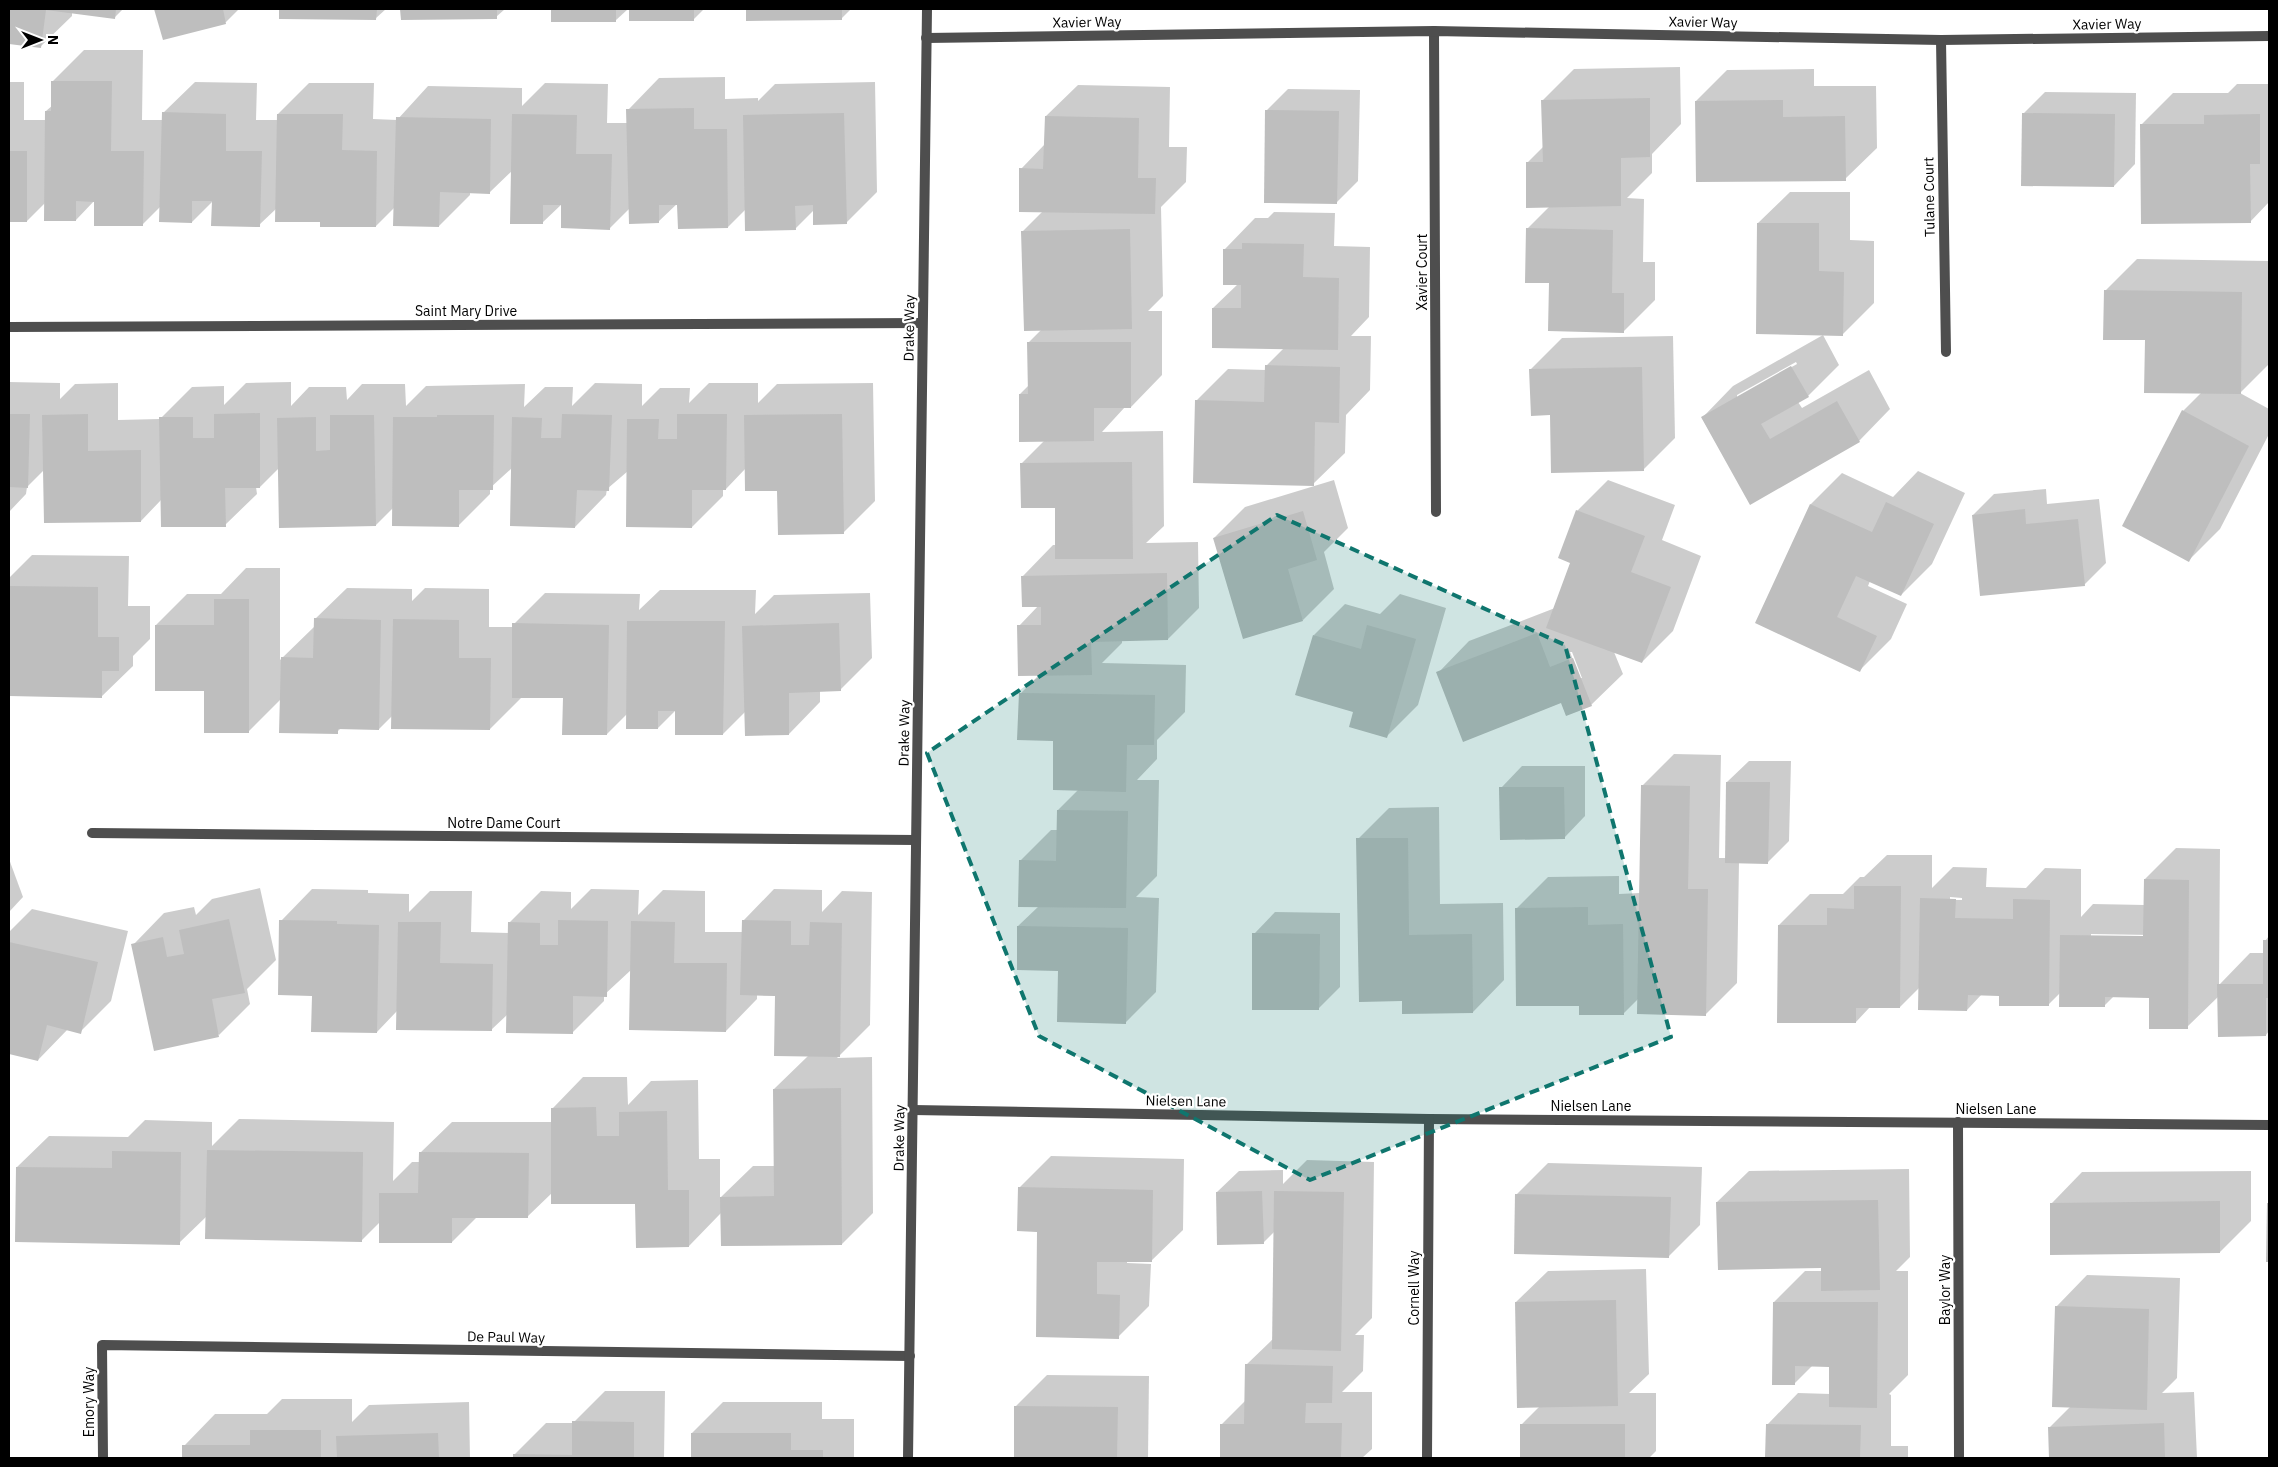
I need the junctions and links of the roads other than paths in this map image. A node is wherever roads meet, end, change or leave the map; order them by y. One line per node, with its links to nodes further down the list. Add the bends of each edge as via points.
1 (927, 9): 4 (street, Drake Way)
2 (1434, 31): 4 (street, Xavier Way); 5 (street, Xavier Way); 9 (street, Xavier Court)
3 (2269, 36): 5 (street, Xavier Way)
4 (926, 38): 6 (street, Drake Way)
5 (1940, 40): 8 (street, Tulane Court)
6 (922, 323): 7 (street, Saint Mary Drive); 11 (street, Drake Way)
7 (9, 327)
8 (1946, 352)
9 (1436, 512)
10 (92, 833): 11 (street, Notre Dame Court)
11 (916, 840): 12 (street, Drake Way)
12 (913, 1110): 13 (street, Nielsen Lane); 17 (street, Drake Way)
13 (1429, 1119): 14 (street, Nielsen Lane); 20 (street, Cornell Way)
14 (1958, 1122): 15 (street, Nielsen Lane); 21 (street, Baylor Way)
15 (2269, 1125)
16 (102, 1346): 17 (street, De Paul Way); 18 (street, Emory Way)
17 (910, 1356): 19 (street, Drake Way)
18 (103, 1458)
19 (908, 1458)
20 (1427, 1458)
21 (1959, 1458)

